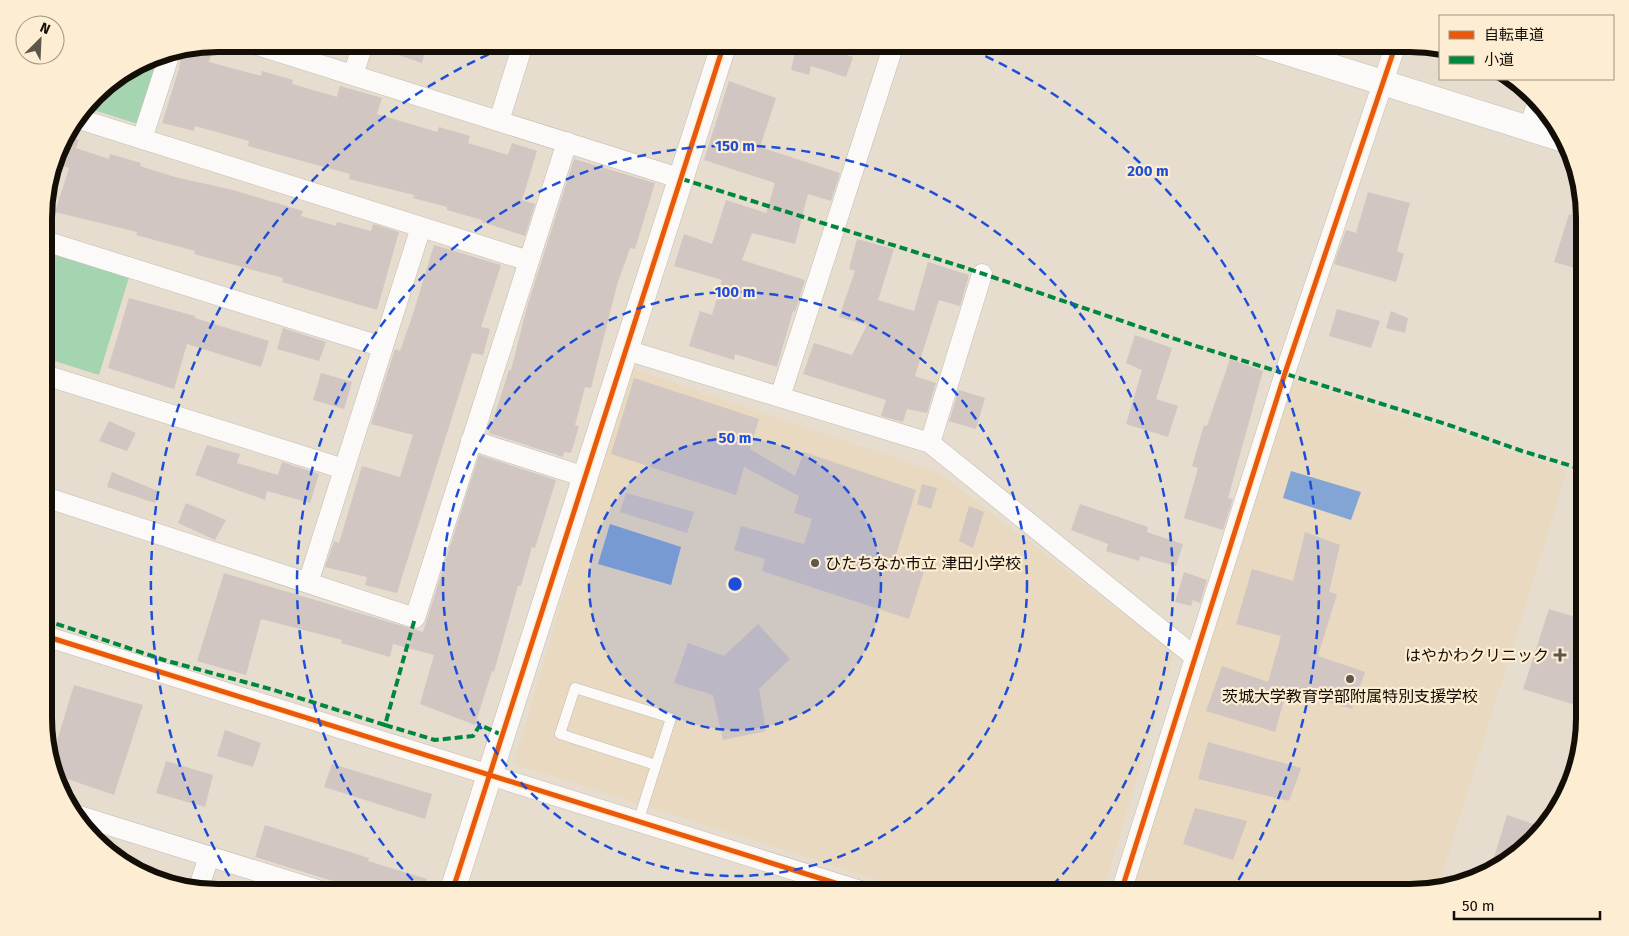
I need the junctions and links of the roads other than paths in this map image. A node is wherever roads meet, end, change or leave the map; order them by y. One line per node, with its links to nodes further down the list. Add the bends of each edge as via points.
1 (891, 52): 26 (street)
2 (1286, 52): 10 (street)
3 (1394, 52): 10 (street)
4 (283, 53): 9 (street)
5 (360, 53): 9 (street)
6 (520, 53): 13 (street)
7 (721, 53): 18 (street)
8 (168, 60): 16 (street)
9 (353, 75): 13 (street)
10 (1384, 83): 14 (street); 34 (street, via 1285,374)
11 (1535, 110): 14 (street)
12 (85, 121): 16 (street)
13 (499, 121): 17 (street)
14 (1530, 129): 15 (street)
15 (1554, 137)
16 (142, 139): 19 (street)
17 (566, 142): 18 (street); 21 (street)
18 (682, 179): 24 (street)
19 (421, 227): 21 (street); 23 (street)
20 (52, 243): 23 (street)
21 (529, 261): 27 (street)
22 (982, 274): 28 (street)
23 (383, 347): 29 (street)
24 (626, 350): 26 (street); 30 (street)
25 (52, 377): 29 (street)
26 (780, 397): 28 (street)
27 (471, 440): 30 (street); 32 (street, via 415,618)
28 (930, 443): 34 (street)
29 (344, 469): 32 (street)
30 (585, 477): 36 (street)
31 (52, 499): 32 (street)
32 (308, 583)
33 (52, 638): 36 (street)
34 (1195, 657): 42 (street)
35 (656, 765): 35 (lane, via 671,718 575,688 560,734); 38 (lane)
36 (489, 775): 38 (street); 44 (street)
37 (87, 818): 39 (street)
38 (638, 822): 41 (street)
39 (209, 856): 40 (street); 43 (street)
40 (201, 882)
41 (837, 883)
42 (1124, 883)
43 (298, 884)
44 (455, 884)

